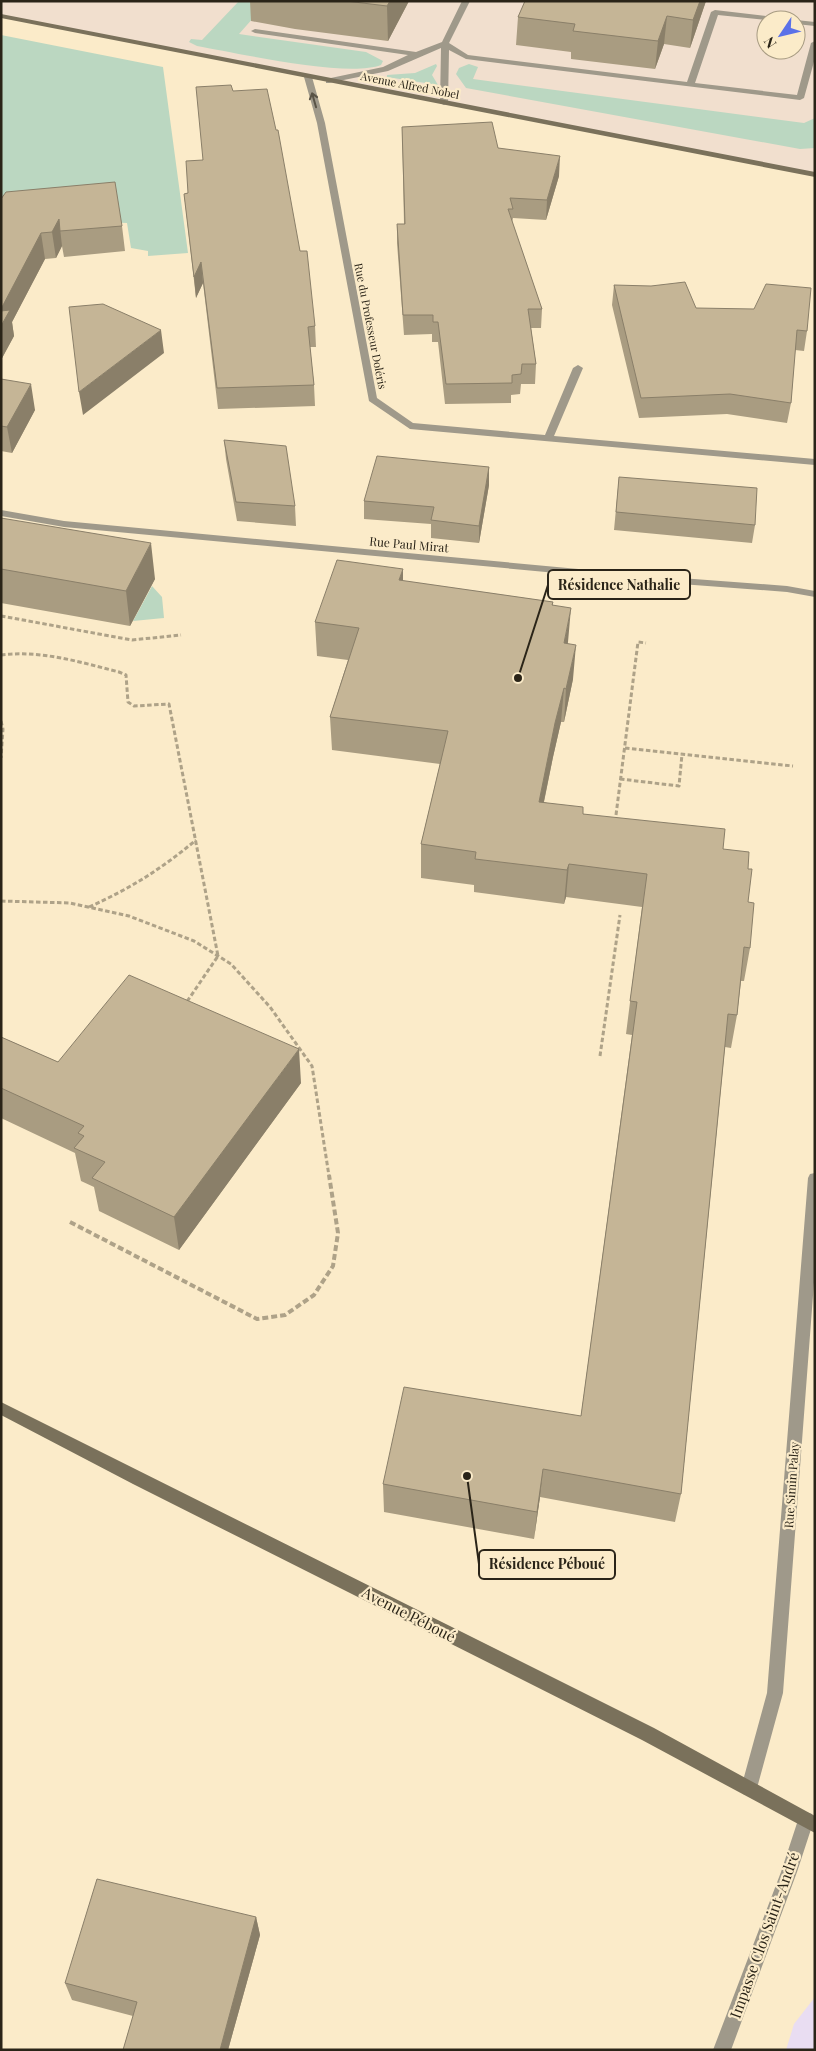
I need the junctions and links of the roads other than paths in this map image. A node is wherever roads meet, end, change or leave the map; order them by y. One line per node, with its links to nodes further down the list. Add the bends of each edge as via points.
1 (466, 1): 6 (street)
2 (1, 16): 8 (main road, Avenue Alfred Nobel)
3 (756, 17): 10 (street, via 715,12)
4 (255, 31): 7 (street)
5 (815, 43): 10 (street, via 800,98)
6 (445, 44): 7 (street); 10 (street, via 466,57); 11 (street)
7 (417, 54): 9 (street, via 384,69)
8 (308, 76): 9 (main road, Avenue Alfred Nobel); 14 (street, Rue du Professeur Doléris, one-way to 8, via 410,426 372,400 321,123)
9 (329, 81): 11 (main road, Avenue Alfred Nobel)
10 (690, 85)
11 (444, 103): 12 (main road, Avenue Alfred Nobel)
12 (815, 175)
13 (578, 368): 14 (street)
14 (549, 437): 15 (street, Rue du Professeur Doléris)
15 (815, 462)
16 (1, 513): 17 (street, Rue Paul Mirat, via 64,524)
17 (815, 594)
18 (815, 1178): 20 (street, Rue Simin Palay, via 775,1693)
19 (1, 1408): 20 (main road, Avenue Péboué)
20 (749, 1788): 21 (main road, Avenue Péboué)
21 (810, 1823): 22 (street, Impasse Clos Saint-André)
22 (722, 2050)

